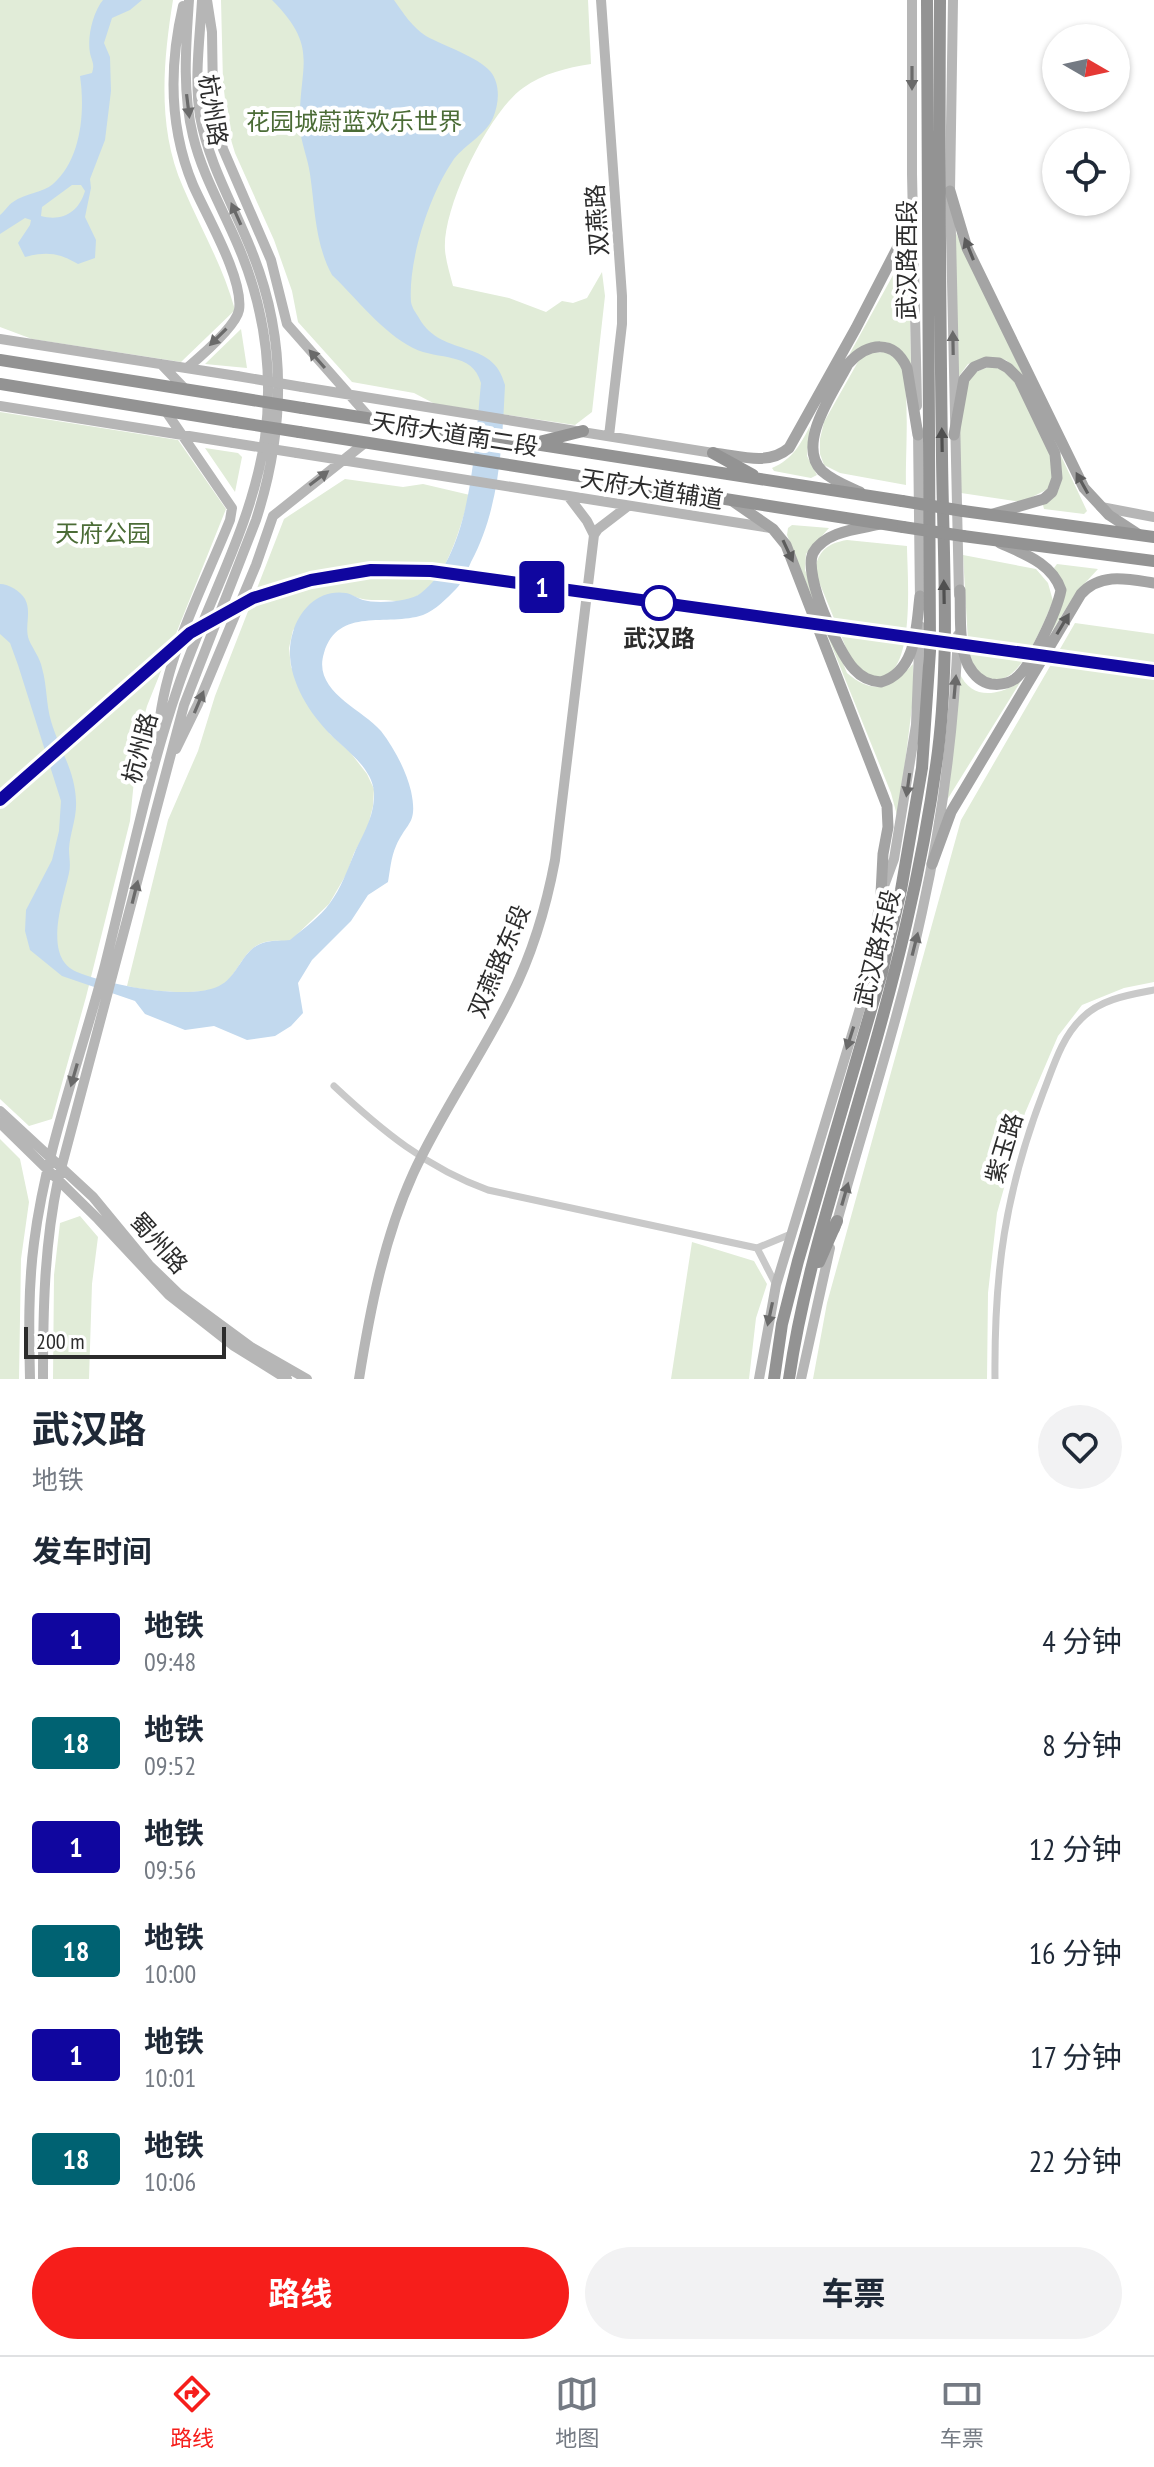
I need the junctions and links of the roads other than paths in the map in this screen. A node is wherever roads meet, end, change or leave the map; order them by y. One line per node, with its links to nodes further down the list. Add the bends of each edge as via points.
1 (187, 0): 13 (main road, one-way to 13, via 174,57 177,133 194,187 229,263 240,307 233,323); 48 (main road, 杭州路, one-way to 48, via 189,118 259,310 268,361 267,419 246,518 179,684)
2 (204, 0): 16 (main road, one-way to 2, via 287,324 271,260 223,149); 49 (main road, 杭州路, one-way to 2, via 197,667 265,493 278,420 279,363 269,302 252,250 213,166 200,115)
3 (601, 0): 24 (main road, 双燕路, via 622,296)
4 (912, 0): 9 (main road, one-way to 9)
5 (927, 0): 37 (highway, 武汉路西段)
6 (940, 0): 37 (highway, 武汉路西段, one-way to 6)
7 (953, 0): 8 (main road)
8 (950, 191): 23 (main road, one-way to 8); 34 (main road, one-way to 8, via 1084,488 967,248)
9 (913, 210): 22 (main road); 27 (main road, via 789,448 768,459)
10 (0, 339): 12 (main road)
11 (0, 360): 15 (highway, 天府大道南二段)
12 (160, 364): 13 (main road); 15 (main road)
13 (187, 368): 16 (main road, bridge)
14 (0, 384): 18 (highway, 天府大道南二段)
15 (188, 391): 19 (highway, 天府大道南二段, bridge)
16 (347, 394): 19 (main road); 20 (main road, 天府大道辅道)
17 (0, 406): 21 (main road)
18 (165, 410): 21 (main road); 25 (highway, 天府大道南二段, bridge)
19 (369, 417): 26 (highway, 天府大道南二段)
20 (583, 431): 24 (main road, 天府大道辅道); 26 (highway)
21 (183, 435): 28 (main road, bridge); 48 (main road, via 232,513 168,678)
22 (918, 435): 31 (main road, via 902,358 879,347 855,356 816,426 812,447 824,473); 47 (main road)
23 (954, 435): 35 (main road, via 964,379 986,362 1008,368 1019,379 1055,454 1057,478 1044,499); 46 (main road)
24 (609, 436): 27 (main road, 天府大道辅道)
25 (366, 442): 28 (main road); 32 (highway, 天府大道南二段)
26 (532, 444): 29 (highway, 天府大道南二段)
27 (713, 453): 29 (highway)
28 (343, 460): 30 (main road, 天府大道辅道); 49 (main road, one-way to 28, via 273,516)
29 (763, 480): 31 (highway, 天府大道南二段)
30 (568, 496): 33 (main road, 天府大道辅道); 40 (main road)
31 (872, 498): 35 (highway, 天府大道南二段, bridge)
32 (731, 500): 38 (highway, 天府大道南二段); 39 (main road)
33 (628, 506): 39 (main road, 天府大道辅道); 40 (main road)
34 (1100, 506): 36 (main road); 41 (main road)
35 (989, 515): 41 (highway, 天府大道南二段)
36 (1154, 517)
37 (936, 519): 67 (highway, 武汉路东段, one-way to 37, via 914,894 943,701); 74 (highway, 武汉路东段, via 915,818 882,972 782,1324)
38 (881, 524): 43 (highway, 天府大道南二段, bridge); 47 (main road, via 830,537 811,561 813,581 834,635 863,677 881,682 900,673 913,649)
39 (773, 529): 51 (main road, one-way to 51, via 786,545 887,806)
40 (594, 535): 59 (main road, 双燕路东段, via 548,896 511,997)
41 (1138, 535): 42 (highway, 天府大道南二段)
42 (1154, 537)
43 (996, 541): 44 (highway, 天府大道南二段); 46 (main road, via 1037,560 1061,590 1056,611 1024,670 1006,684 981,681 966,661)
44 (1154, 561)
45 (1154, 583): 50 (main road, one-way to 45, via 951,812 1081,594 1109,578)
46 (960, 590): 50 (main road, one-way to 46, via 956,686)
47 (920, 596): 51 (main road, one-way to 51, via 916,725 894,859)
48 (157, 757): 52 (main road, 杭州路)
49 (165, 772): 52 (main road, 杭州路, one-way to 49)
50 (932, 864): 63 (main road, one-way to 50, via 906,978)
51 (881, 894): 64 (main road, one-way to 64, via 864,995)
52 (110, 967): 54 (main road, 杭州路)
53 (1154, 990): 77 (street, 紫玉路, via 1108,1001 1082,1018 1062,1046 1009,1196 998,1273)
54 (101, 1002): 58 (main road, 杭州路, one-way to 58); 60 (main road, 杭州路)
55 (334, 1086): 59 (street, via 378,1128)
56 (0, 1111): 58 (main road, 蜀州路)
57 (0, 1123): 61 (main road, 蜀州路)
58 (51, 1156): 60 (main road, 蜀州路); 61 (main road, 杭州路)
59 (421, 1157): 65 (street, via 488,1190); 72 (main road, 双燕路东段, via 390,1234)
60 (62, 1168): 62 (main road, 杭州路); 71 (main road, 蜀州路, via 179,1294 251,1347)
61 (48, 1171): 62 (main road, 蜀州路); 68 (main road, 杭州路, via 30,1287)
62 (58, 1180): 69 (main road, 杭州路, via 46,1261); 70 (main road, 蜀州路, via 169,1295)
63 (837, 1221): 67 (highway); 76 (main road)
64 (791, 1234): 65 (street); 66 (main road)
65 (757, 1248): 66 (street)
66 (776, 1285): 73 (main road, one-way to 73)
67 (800, 1313): 75 (highway, 武汉路东段)
68 (30, 1379)
69 (43, 1379)
70 (287, 1379)
71 (307, 1379)
72 (359, 1379)
73 (759, 1379)
74 (774, 1379)
75 (789, 1379)
76 (801, 1379)
77 (995, 1379)

